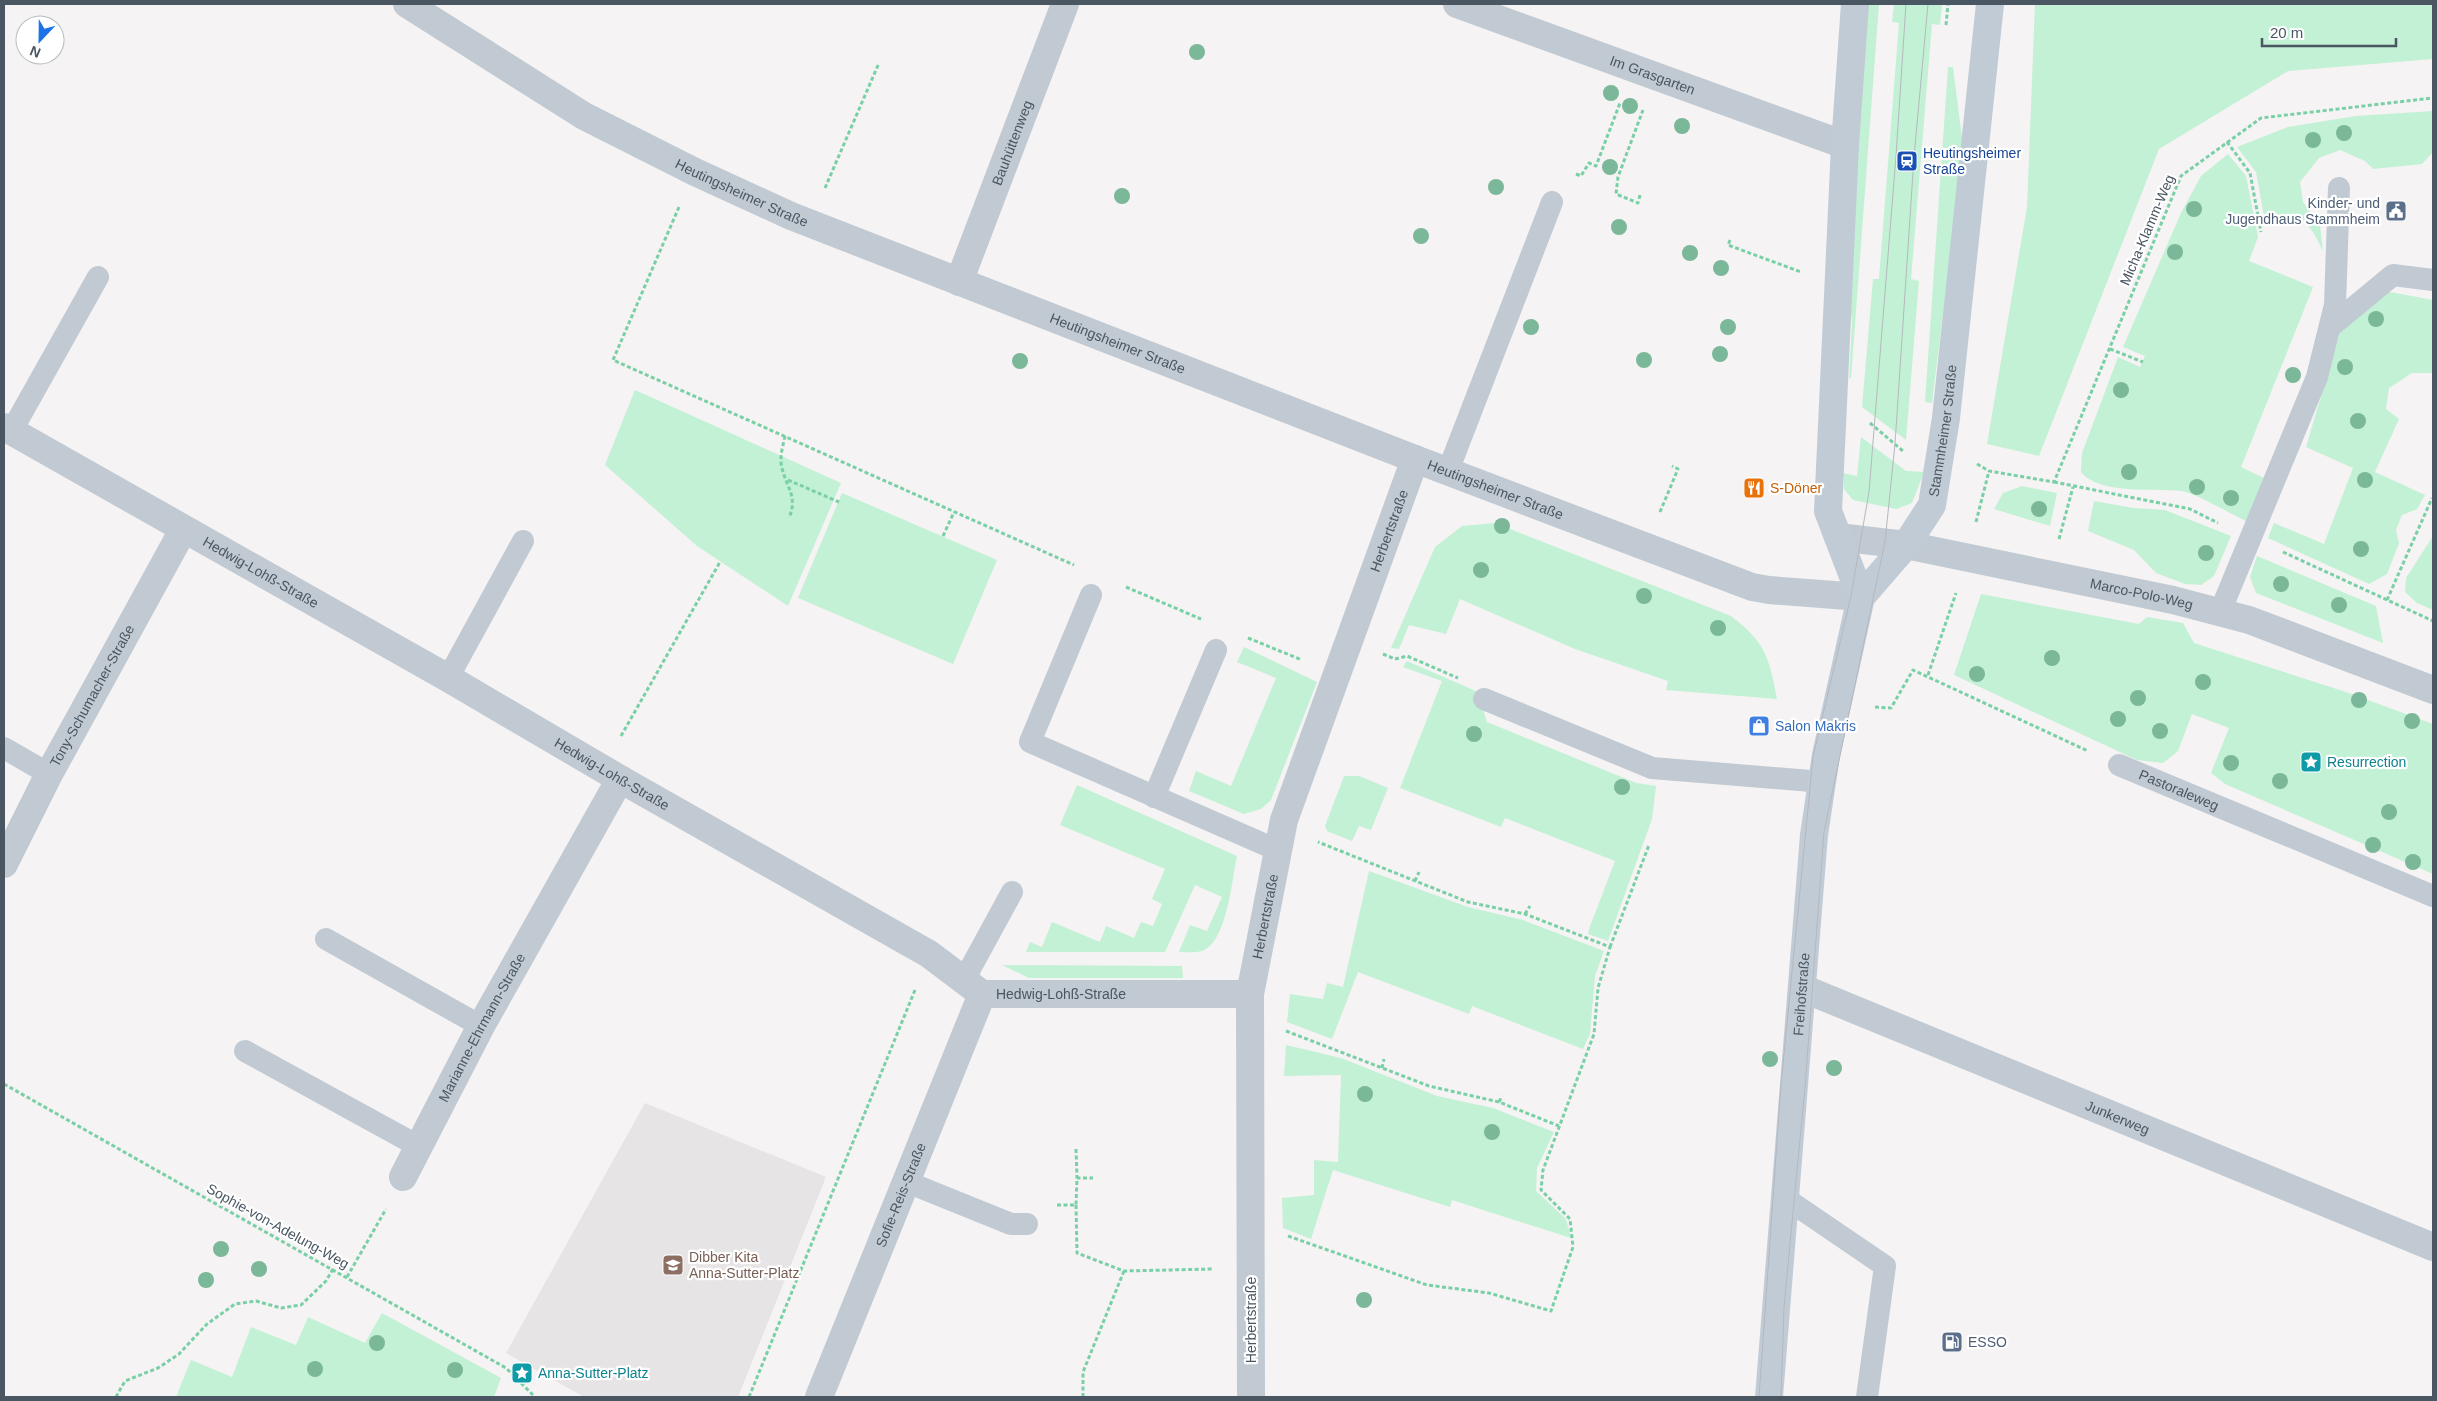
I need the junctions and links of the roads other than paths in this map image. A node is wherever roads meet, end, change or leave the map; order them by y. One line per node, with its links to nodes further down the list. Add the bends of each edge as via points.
1 (407, 4): 11 (street, Heutingsheimer Straße, via 584,116 694,172 810,224)
2 (1066, 4): 11 (street, Bauhüttenweg)
3 (1458, 4): 6 (street, Im Grasgarten)
4 (1855, 4): 6 (street)
5 (1990, 4): 19 (street, Stammheimer Straße, via 1946,418 1932,505)
6 (1846, 146): 17 (street, via 1828,511)
7 (2339, 188): 12 (lane, via 2336,305)
8 (1552, 202): 15 (lane)
9 (98, 277): 13 (lane)
10 (2433, 280): 12 (lane, via 2393,276)
11 (960, 282): 14 (street, Heutingsheimer Straße)
12 (2330, 327): 22 (lane, via 2317,377)
13 (8, 430): 16 (street, Hedwig-Lohß-Straße)
14 (1415, 459): 15 (street, Heutingsheimer Straße); 33 (street, Herbertstraße, via 1284,820)
15 (1448, 471): 21 (street, Heutingsheimer Straße, via 1752,587)
16 (183, 530): 24 (street, Hedwig-Lohß-Straße); 29 (street, Tony-Schumacher-Straße)
17 (1838, 537): 19 (street, Marco-Polo-Weg); 21 (street)
18 (523, 541): 24 (lane)
19 (1906, 545): 21 (street, Stammheimer Straße); 22 (street, Marco-Polo-Weg)
20 (1091, 595): 32 (lane, via 1030,742)
21 (1861, 597): 31 (street, Freihofstraße)
22 (2220, 612): 25 (street, Marco-Polo-Weg)
23 (1216, 650): 32 (lane)
24 (448, 678): 30 (street, Hedwig-Lohß-Straße)
25 (2433, 690)
26 (1484, 699): 31 (lane, via 1652,768)
27 (4, 748): 29 (lane)
28 (2118, 765): 36 (lane, Pastoraleweg)
29 (49, 774): 34 (street, Tony-Schumacher-Straße)
30 (611, 774): 38 (street, Hedwig-Lohß-Straße, via 929,954); 41 (street, Marianne-Ehrmann-Straße)
31 (1822, 782): 39 (street, Freihofstraße, via 1814,835)
32 (1154, 797): 33 (lane)
33 (1277, 850): 40 (street, Herbertstraße)
34 (4, 864)
35 (1012, 892): 38 (lane)
36 (2433, 896)
37 (326, 939): 41 (lane)
38 (973, 987): 40 (street, Hedwig-Lohß-Straße); 45 (street, Sofie-Reis-Straße)
39 (1802, 988): 46 (street, Freihofstraße); 48 (street, Junkerweg)
40 (1250, 994): 50 (street, Herbertstraße)
41 (481, 1026): 43 (street, Marianne-Ehrmann-Straße)
42 (245, 1051): 43 (lane)
43 (420, 1147): 44 (street, Marianne-Ehrmann-Straße)
44 (403, 1177)
45 (906, 1182): 47 (lane, via 1011,1224); 49 (street, Sofie-Reis-Straße)
46 (1785, 1198): 51 (street, Freihofstraße); 52 (lane, via 1885,1266)
47 (1027, 1224)
48 (2433, 1247)
49 (820, 1397)
50 (1251, 1397)
51 (1769, 1397)
52 (1867, 1397)

